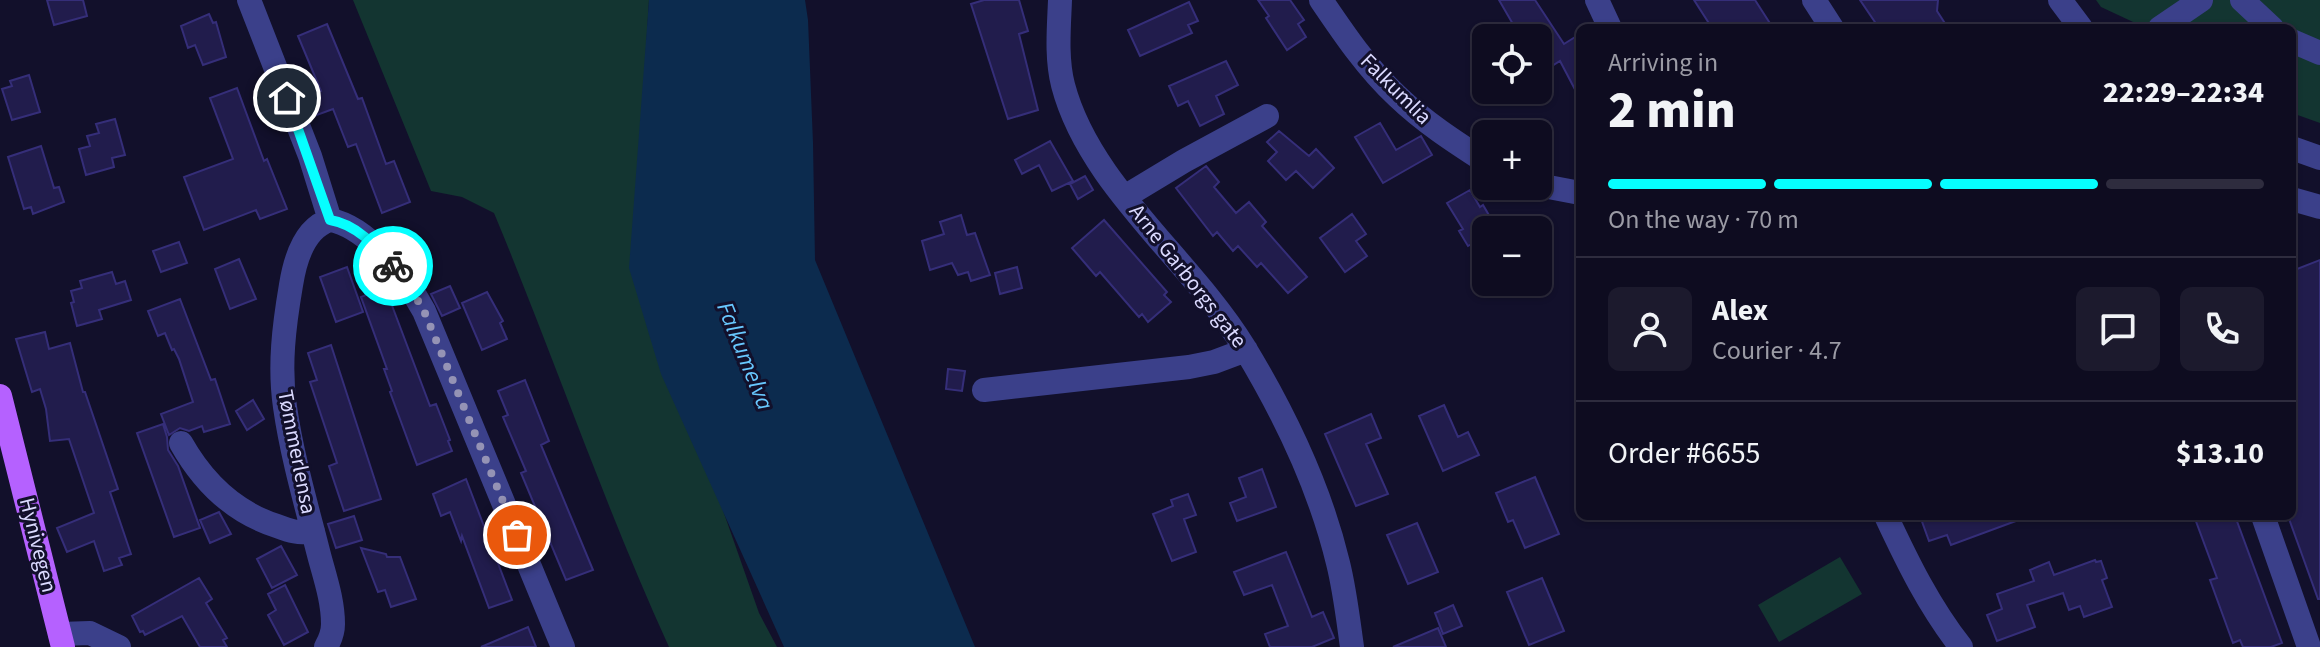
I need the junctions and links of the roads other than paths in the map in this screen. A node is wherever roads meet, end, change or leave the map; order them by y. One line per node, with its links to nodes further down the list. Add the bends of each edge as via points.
1 (249, 0): 25 (street)
2 (1060, 0): 22 (street, Arne Garborgs gate, via 1062,82 1076,125 1095,160)
3 (1321, 0): 18 (street, Falkumlia, via 1398,97)
4 (1597, 0): 9 (street)
5 (1814, 0): 10 (street)
6 (2060, 0): 11 (street)
7 (2201, 0): 12 (street)
8 (2242, 0): 13 (street)
9 (1608, 24)
10 (1829, 24)
11 (2078, 24)
12 (2166, 24)
13 (2268, 24)
14 (2296, 43): 15 (street)
15 (2320, 53)
16 (1267, 116): 22 (street)
17 (2296, 149): 19 (street)
18 (1472, 153)
19 (2320, 158)
20 (1552, 188): 21 (street)
21 (1576, 192)
22 (1126, 196): 26 (street, Arne Garborgs gate)
23 (2296, 200): 24 (street)
24 (2320, 207)
25 (330, 220): 32 (street, Tømmerlensa, via 310,234 298,259 281,371); 36 (street, via 359,233 384,255 415,295)
26 (1246, 350): 27 (street, via 1189,367); 37 (street, Arne Garborgs gate, via 1295,445 1325,520 1339,564)
27 (984, 390)
28 (0, 396): 33 (main road, Hynivegen)
29 (181, 443): 32 (street, via 200,473 234,507 294,532)
30 (1888, 520): 38 (street, via 1915,579)
31 (2264, 520): 39 (street)
32 (313, 531): 35 (street, Tømmerlensa, via 333,616)
33 (62, 641): 34 (street, via 90,633)
34 (119, 647)
35 (326, 647)
36 (563, 647)
37 (1352, 647)
38 (1961, 647)
39 (2309, 647)

